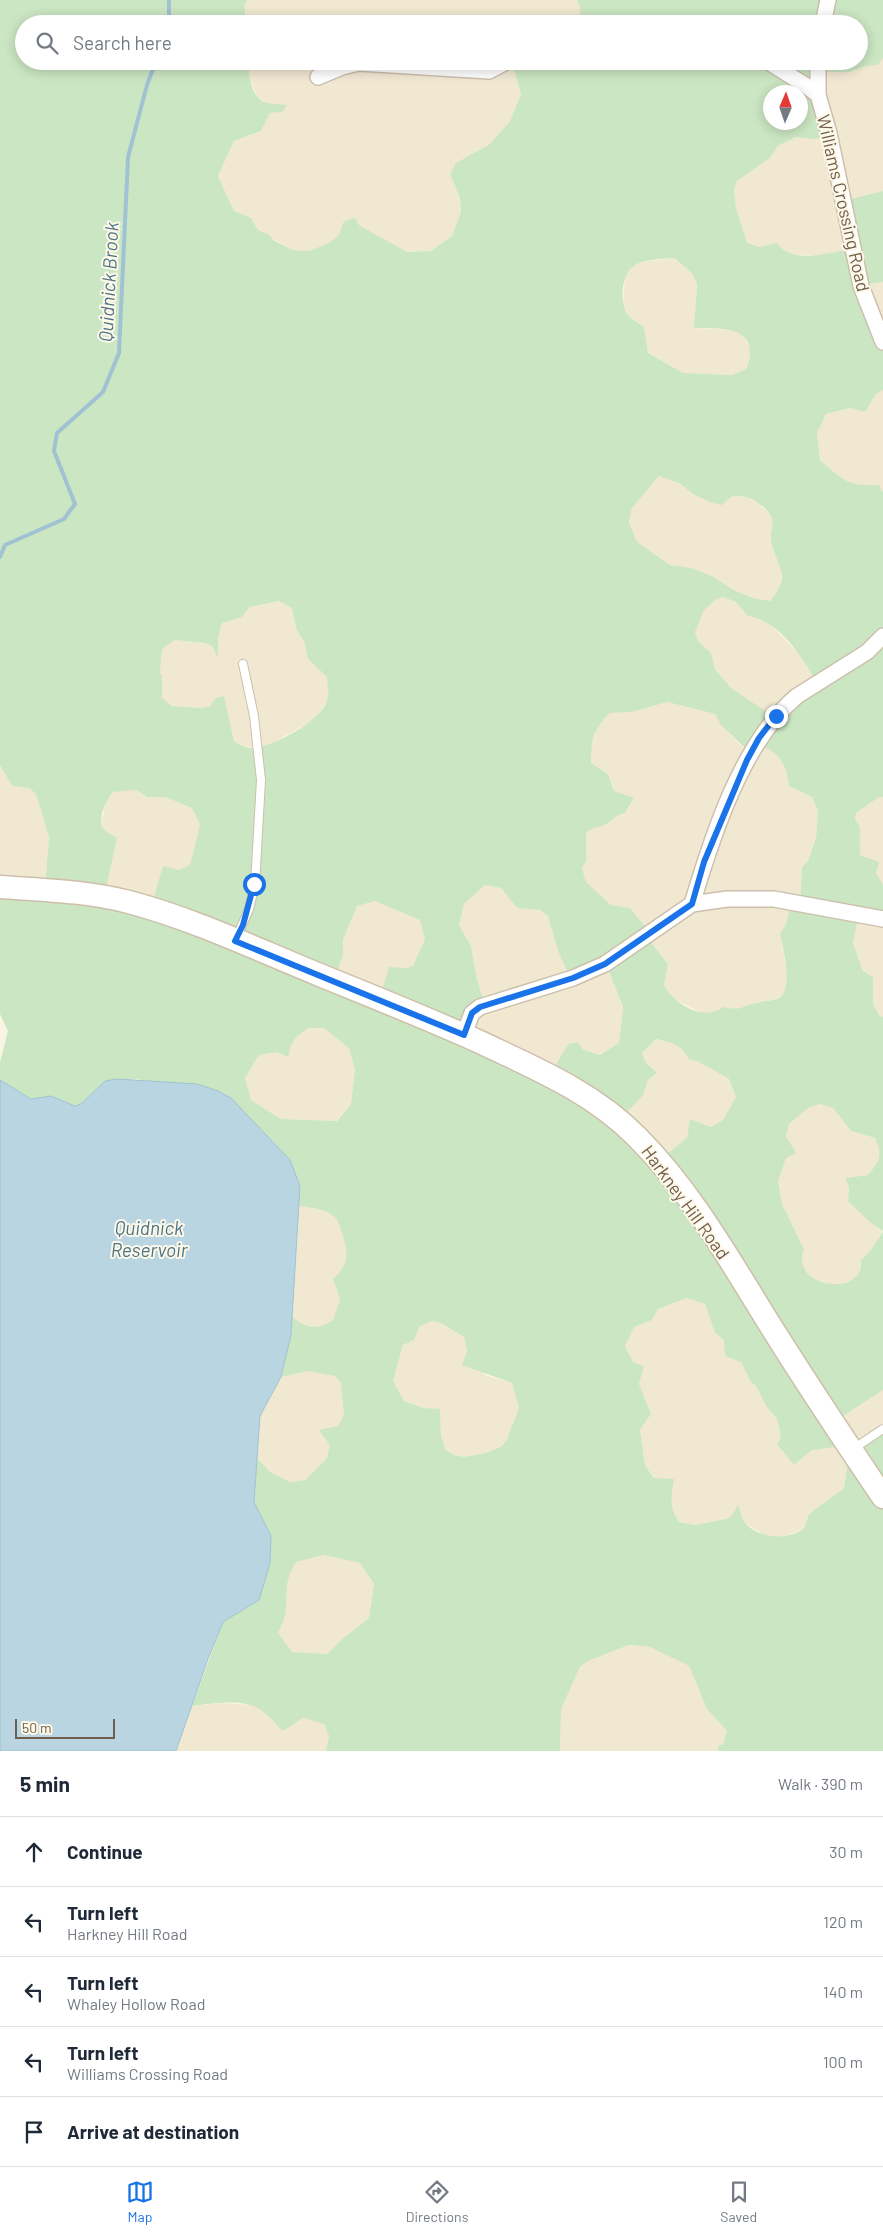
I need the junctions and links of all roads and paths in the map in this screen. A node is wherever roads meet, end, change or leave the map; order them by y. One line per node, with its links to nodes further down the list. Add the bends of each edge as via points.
1 (828, 0): 2 (street)
2 (825, 15)
3 (333, 70): 8 (street)
4 (474, 70): 5 (street)
5 (492, 70)
6 (781, 70): 9 (street)
7 (818, 70): 9 (street, Williams Crossing Road)
8 (318, 77)
9 (818, 95): 10 (street, Williams Crossing Road, via 861,286)
10 (883, 342)
11 (883, 636): 14 (street, via 867,652 797,696 759,738 721,819)
12 (243, 664): 16 (lane, via 254,716 261,780 254,884 243,925)
13 (0, 887): 16 (main road, Harkney Hill Road, via 74,892 120,900 168,914)
14 (692, 904): 15 (street, via 727,899 774,899); 17 (street, via 605,964 573,978 480,1007 472,1013)
15 (883, 919)
16 (235, 941): 17 (main road, Harkney Hill Road)
17 (464, 1035): 19 (main road, Harkney Hill Road, via 540,1070 592,1100 623,1123 650,1150 712,1232)
18 (883, 1429): 19 (lane)
19 (852, 1450): 20 (main road, Harkney Hill Road)
20 (883, 1497)

